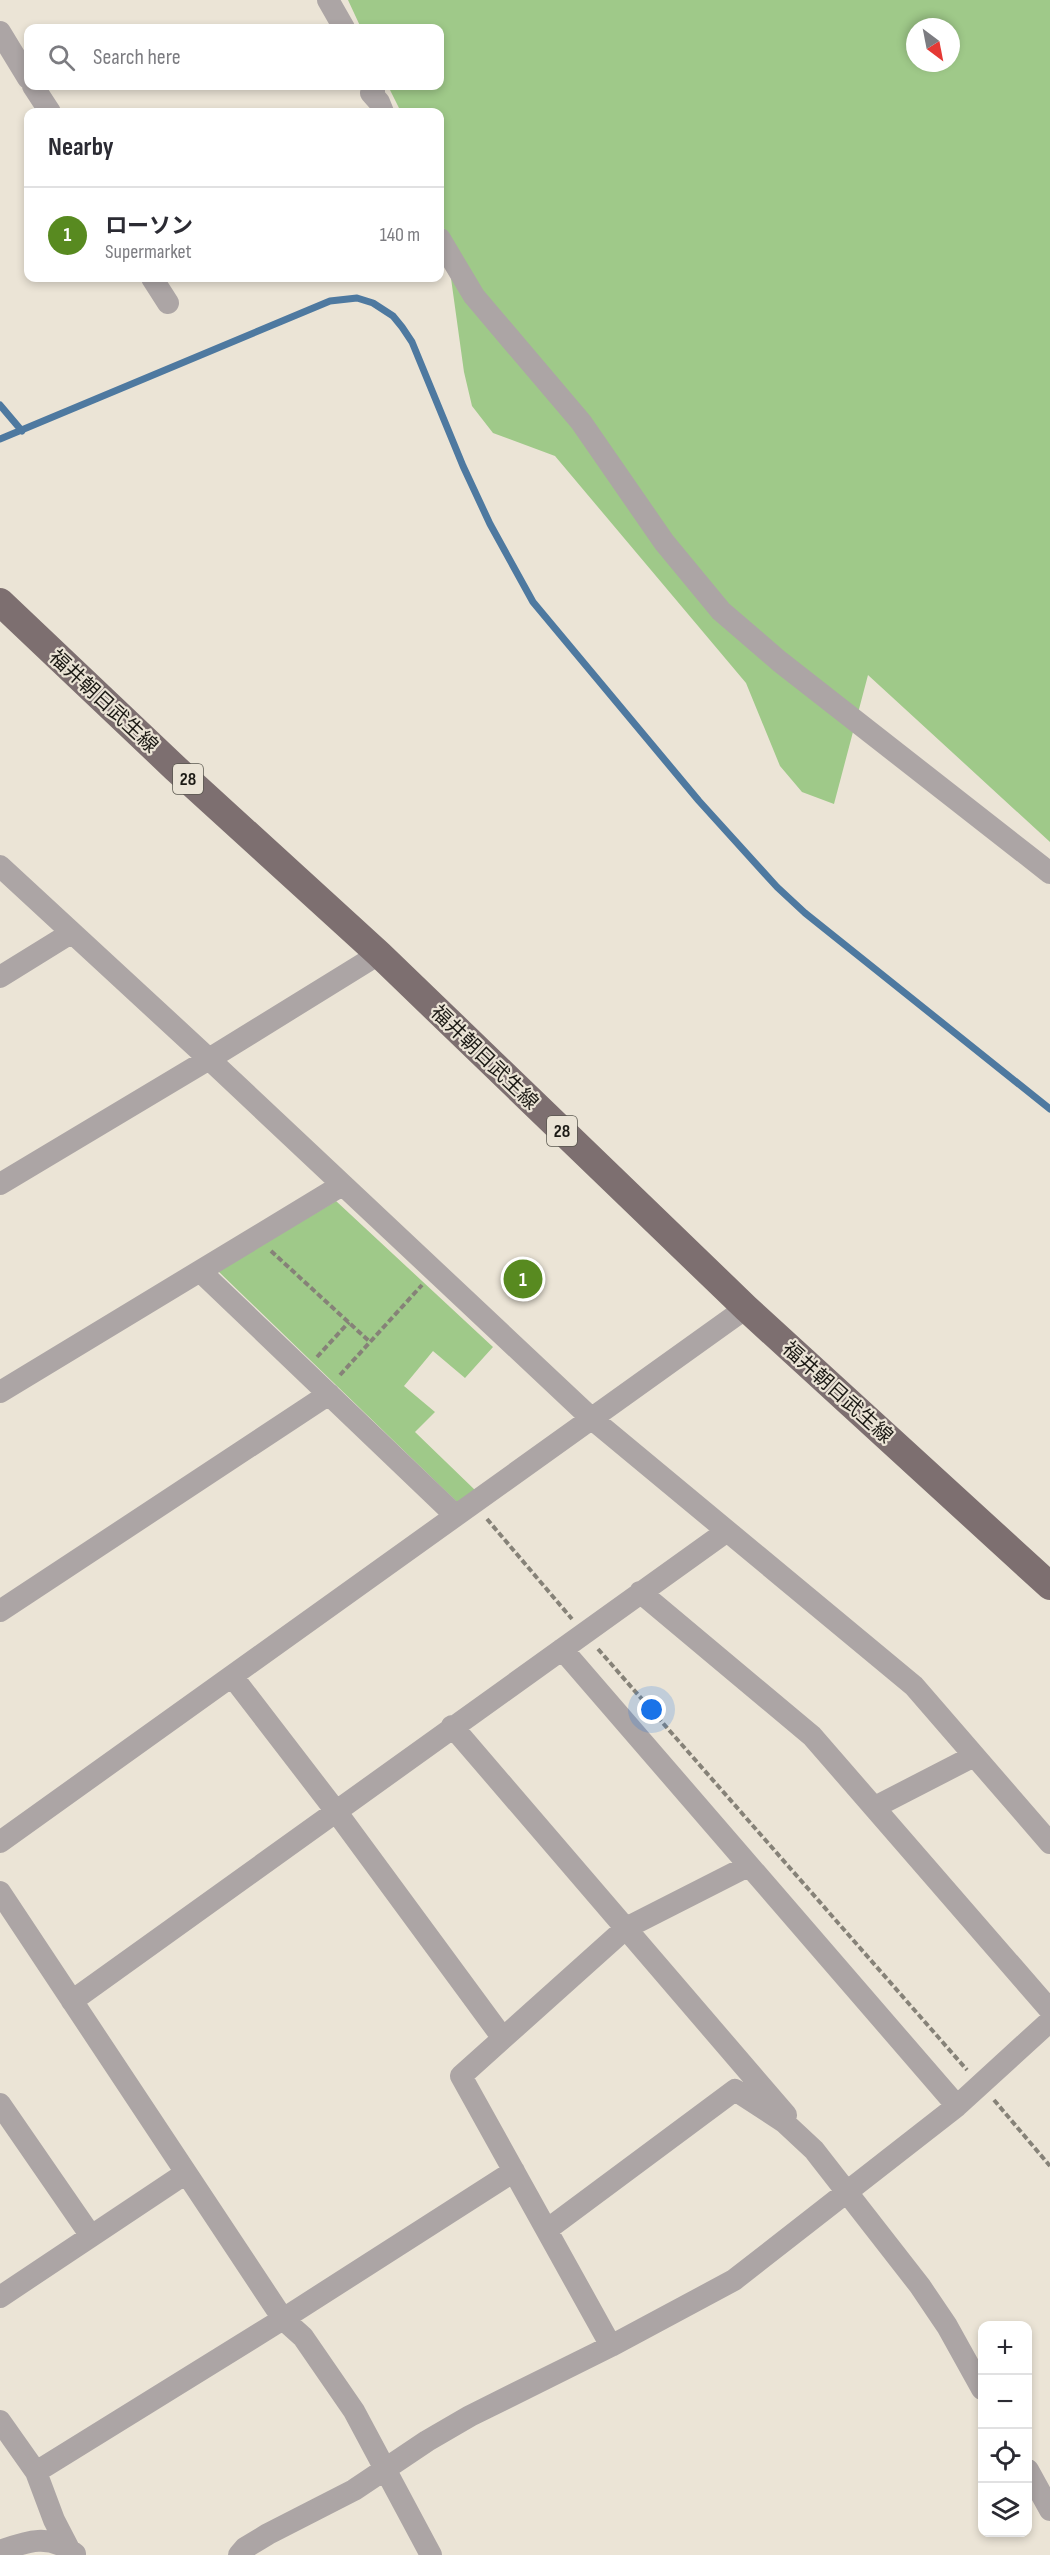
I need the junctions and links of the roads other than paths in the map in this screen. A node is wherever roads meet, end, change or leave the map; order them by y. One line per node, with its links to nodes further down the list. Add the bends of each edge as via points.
1 (328, 0): 2 (street)
2 (342, 24)
3 (0, 32): 4 (street)
4 (24, 71)
5 (36, 90): 7 (street)
6 (374, 90): 8 (street, via 371,93)
7 (47, 108)
8 (381, 108)
9 (444, 246): 14 (street, via 474,296 581,422 664,542 721,611)
10 (155, 282): 11 (street)
11 (168, 303)
12 (0, 602): 16 (main road, 福井朝日武生線 / 28)
13 (0, 866): 15 (street)
14 (1050, 873)
15 (71, 933): 17 (street); 18 (street)
16 (379, 954): 18 (street); 22 (main road, 福井朝日武生線 / 28)
17 (0, 977)
18 (209, 1059): 19 (street); 20 (street)
19 (0, 1184)
20 (342, 1185): 21 (street); 25 (street)
21 (200, 1271): 23 (street, via 304,1370); 24 (street)
22 (746, 1308): 25 (street); 28 (main road, 福井朝日武生線 / 28)
23 (334, 1385): 26 (street); 30 (street)
24 (0, 1392)
25 (591, 1418): 26 (street); 27 (street)
26 (464, 1509): 32 (street)
27 (727, 1531): 29 (street); 34 (street, via 914,1686)
28 (1050, 1586)
29 (640, 1592): 31 (street); 35 (street, via 812,1736)
30 (0, 1611)
31 (562, 1648): 33 (street); 39 (street)
32 (232, 1676): 36 (street); 37 (street)
33 (452, 1726): 36 (street); 41 (street)
34 (974, 1756): 35 (street); 38 (street)
35 (875, 1808): 43 (street)
36 (335, 1810): 42 (street); 45 (street)
37 (0, 1842)
38 (1050, 1843)
39 (748, 1866): 41 (street); 47 (street)
40 (0, 1892): 42 (street)
41 (626, 1928): 45 (street); 48 (street)
42 (72, 2001): 50 (street)
43 (1050, 2010)
44 (1050, 2021): 47 (street)
45 (502, 2037): 49 (street, via 461,2076)
46 (0, 2104): 53 (street)
47 (957, 2106): 51 (street)
48 (800, 2135): 51 (street); 52 (street, via 735,2090)
49 (514, 2171): 52 (street); 55 (street)
50 (186, 2173): 53 (street); 55 (street)
51 (848, 2192): 56 (street, via 734,2280); 57 (street, via 920,2286)
52 (548, 2229): 56 (street)
53 (92, 2236): 54 (street)
54 (0, 2297)
55 (283, 2319): 59 (street, via 303,2337 354,2411); 60 (street)
56 (611, 2346): 59 (street, via 470,2416)
57 (978, 2382)
58 (0, 2421): 60 (street)
59 (386, 2470): 65 (street, via 268,2534); 66 (street)
60 (36, 2472): 64 (street, via 54,2520)
61 (1032, 2477): 62 (street)
62 (1050, 2510)
63 (0, 2551): 64 (street, via 30,2540 49,2541)
64 (72, 2552)
65 (238, 2555)
66 (431, 2555)

